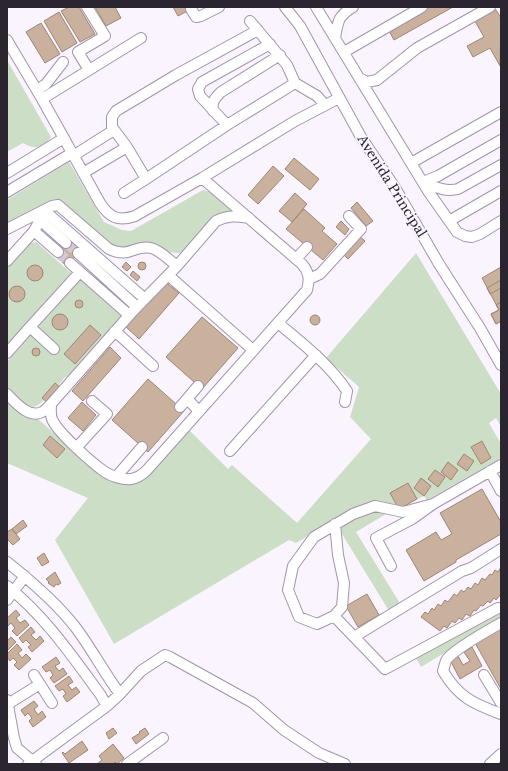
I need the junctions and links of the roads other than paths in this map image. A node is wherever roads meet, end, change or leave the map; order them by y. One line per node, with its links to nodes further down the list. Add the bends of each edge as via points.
1 (87, 7): 18 (street, via 104,36 78,52)
2 (218, 7): 8 (street, via 196,17)
3 (285, 7): 22 (street, Avenida Principal, via 300,26)
4 (316, 7): 12 (street)
5 (354, 7): 12 (street, via 344,12 338,21)
6 (422, 7): 15 (street)
7 (490, 7): 19 (street, via 417,48 377,80 368,82)
8 (191, 9)
9 (250, 21): 10 (street)
10 (258, 30): 14 (street); 28 (street, via 116,111 112,116)
11 (141, 38): 18 (street)
12 (335, 38): 15 (street)
13 (7, 40): 21 (street)
14 (270, 44): 16 (street); 25 (street, via 202,82 198,89 200,96)
15 (344, 52): 19 (street)
16 (280, 56): 20 (street, via 288,64); 25 (street, via 221,92 214,98)
17 (63, 62): 21 (street, via 46,84)
18 (89, 70): 23 (street)
19 (360, 78): 33 (street)
20 (296, 83): 24 (street, via 317,96); 27 (street)
21 (37, 90): 23 (street)
22 (339, 98): 24 (street); 66 (street, Avenida Principal)
23 (42, 99): 29 (street)
24 (325, 105): 37 (street)
25 (213, 111): 27 (street)
26 (501, 112): 33 (street)
27 (227, 125): 38 (street)
28 (114, 130): 31 (street); 32 (street)
29 (64, 138): 32 (street); 35 (street)
30 (501, 140): 39 (street)
31 (127, 147): 36 (street); 38 (street)
32 (73, 154): 36 (street); 41 (street)
33 (411, 163): 39 (street)
34 (501, 165): 39 (street, via 458,190 441,190)
35 (7, 173)
36 (83, 173): 37 (street, via 105,210 123,219 135,216)
37 (202, 178): 44 (street)
38 (146, 179): 42 (street)
39 (423, 182): 45 (street)
40 (501, 191): 45 (street)
41 (7, 192)
42 (124, 193)
43 (350, 216): 56 (street, via 361,229 320,274)
44 (249, 218): 51 (street); 53 (street, via 234,216 216,221)
45 (449, 221): 46 (street, via 457,232 472,237)
46 (501, 221)
47 (39, 222): 48 (street); 50 (street); 52 (street); 53 (street, via 52,206 58,205 109,249 117,253 153,248); 57 (street)
48 (7, 229)
49 (307, 246): 51 (street)
50 (62, 248)
51 (296, 259): 56 (street, via 306,270)
52 (7, 261)
53 (177, 266): 55 (street)
54 (80, 272): 58 (street); 58 (street, via 74,258); 60 (street)
55 (168, 275): 57 (street); 63 (street)
56 (309, 279): 59 (street, via 307,290)
57 (145, 299): 58 (street)
58 (133, 311): 61 (street)
59 (278, 323): 63 (street); 65 (street)
60 (30, 327): 62 (street); 64 (street)
61 (115, 332): 67 (street); 73 (street)
62 (54, 349)
63 (253, 350): 75 (street)
64 (7, 353)
65 (316, 355): 72 (street, via 347,391); 78 (street)
66 (501, 365)
67 (153, 366)
68 (198, 386): 70 (street)
69 (7, 394): 73 (street, via 27,412 34,414 42,413)
70 (187, 400): 74 (street); 75 (street)
71 (92, 401): 76 (street, via 107,414)
72 (345, 402)
73 (51, 404): 76 (street, via 52,420)
74 (180, 408)
75 (199, 411): 81 (street, via 140,476 132,479)
76 (77, 447): 81 (street, via 106,472)
77 (142, 447): 81 (street)
78 (230, 451)
79 (501, 465): 80 (street)
80 (490, 471): 82 (street); 83 (street)
81 (116, 477)
82 (501, 491)
83 (433, 504): 84 (street, via 403,512 375,506); 87 (street, via 412,519 376,538)
84 (335, 524): 92 (street, via 344,583 342,607); 92 (street, via 314,537 293,566 288,590 299,617 316,624)
85 (501, 549): 94 (street)
86 (7, 562): 88 (street)
87 (391, 566)
88 (25, 576): 89 (street); 98 (street, via 75,626)
89 (10, 589): 90 (street); 99 (street, via 36,611)
90 (7, 600)
91 (498, 608): 94 (street, via 385,669)
92 (334, 616): 94 (street)
93 (501, 623): 105 (street, via 454,653 446,660 444,671 451,684 461,694 480,706)
94 (354, 636)
95 (34, 675): 97 (street)
96 (484, 675): 103 (street)
97 (40, 684): 101 (street); 102 (street)
98 (114, 685): 99 (street); 100 (street)
99 (100, 694): 104 (street)
100 (120, 694): 104 (street); 110 (street, via 141,671 165,655 170,656 253,704 284,730 320,753)
101 (8, 702): 108 (street, via 17,748)
102 (52, 703)
103 (501, 703)
104 (107, 706): 108 (street)
105 (501, 714)
106 (163, 738): 109 (street)
107 (501, 754): 111 (street)
108 (33, 763)
109 (127, 764)
110 (345, 764)
111 (490, 764)

